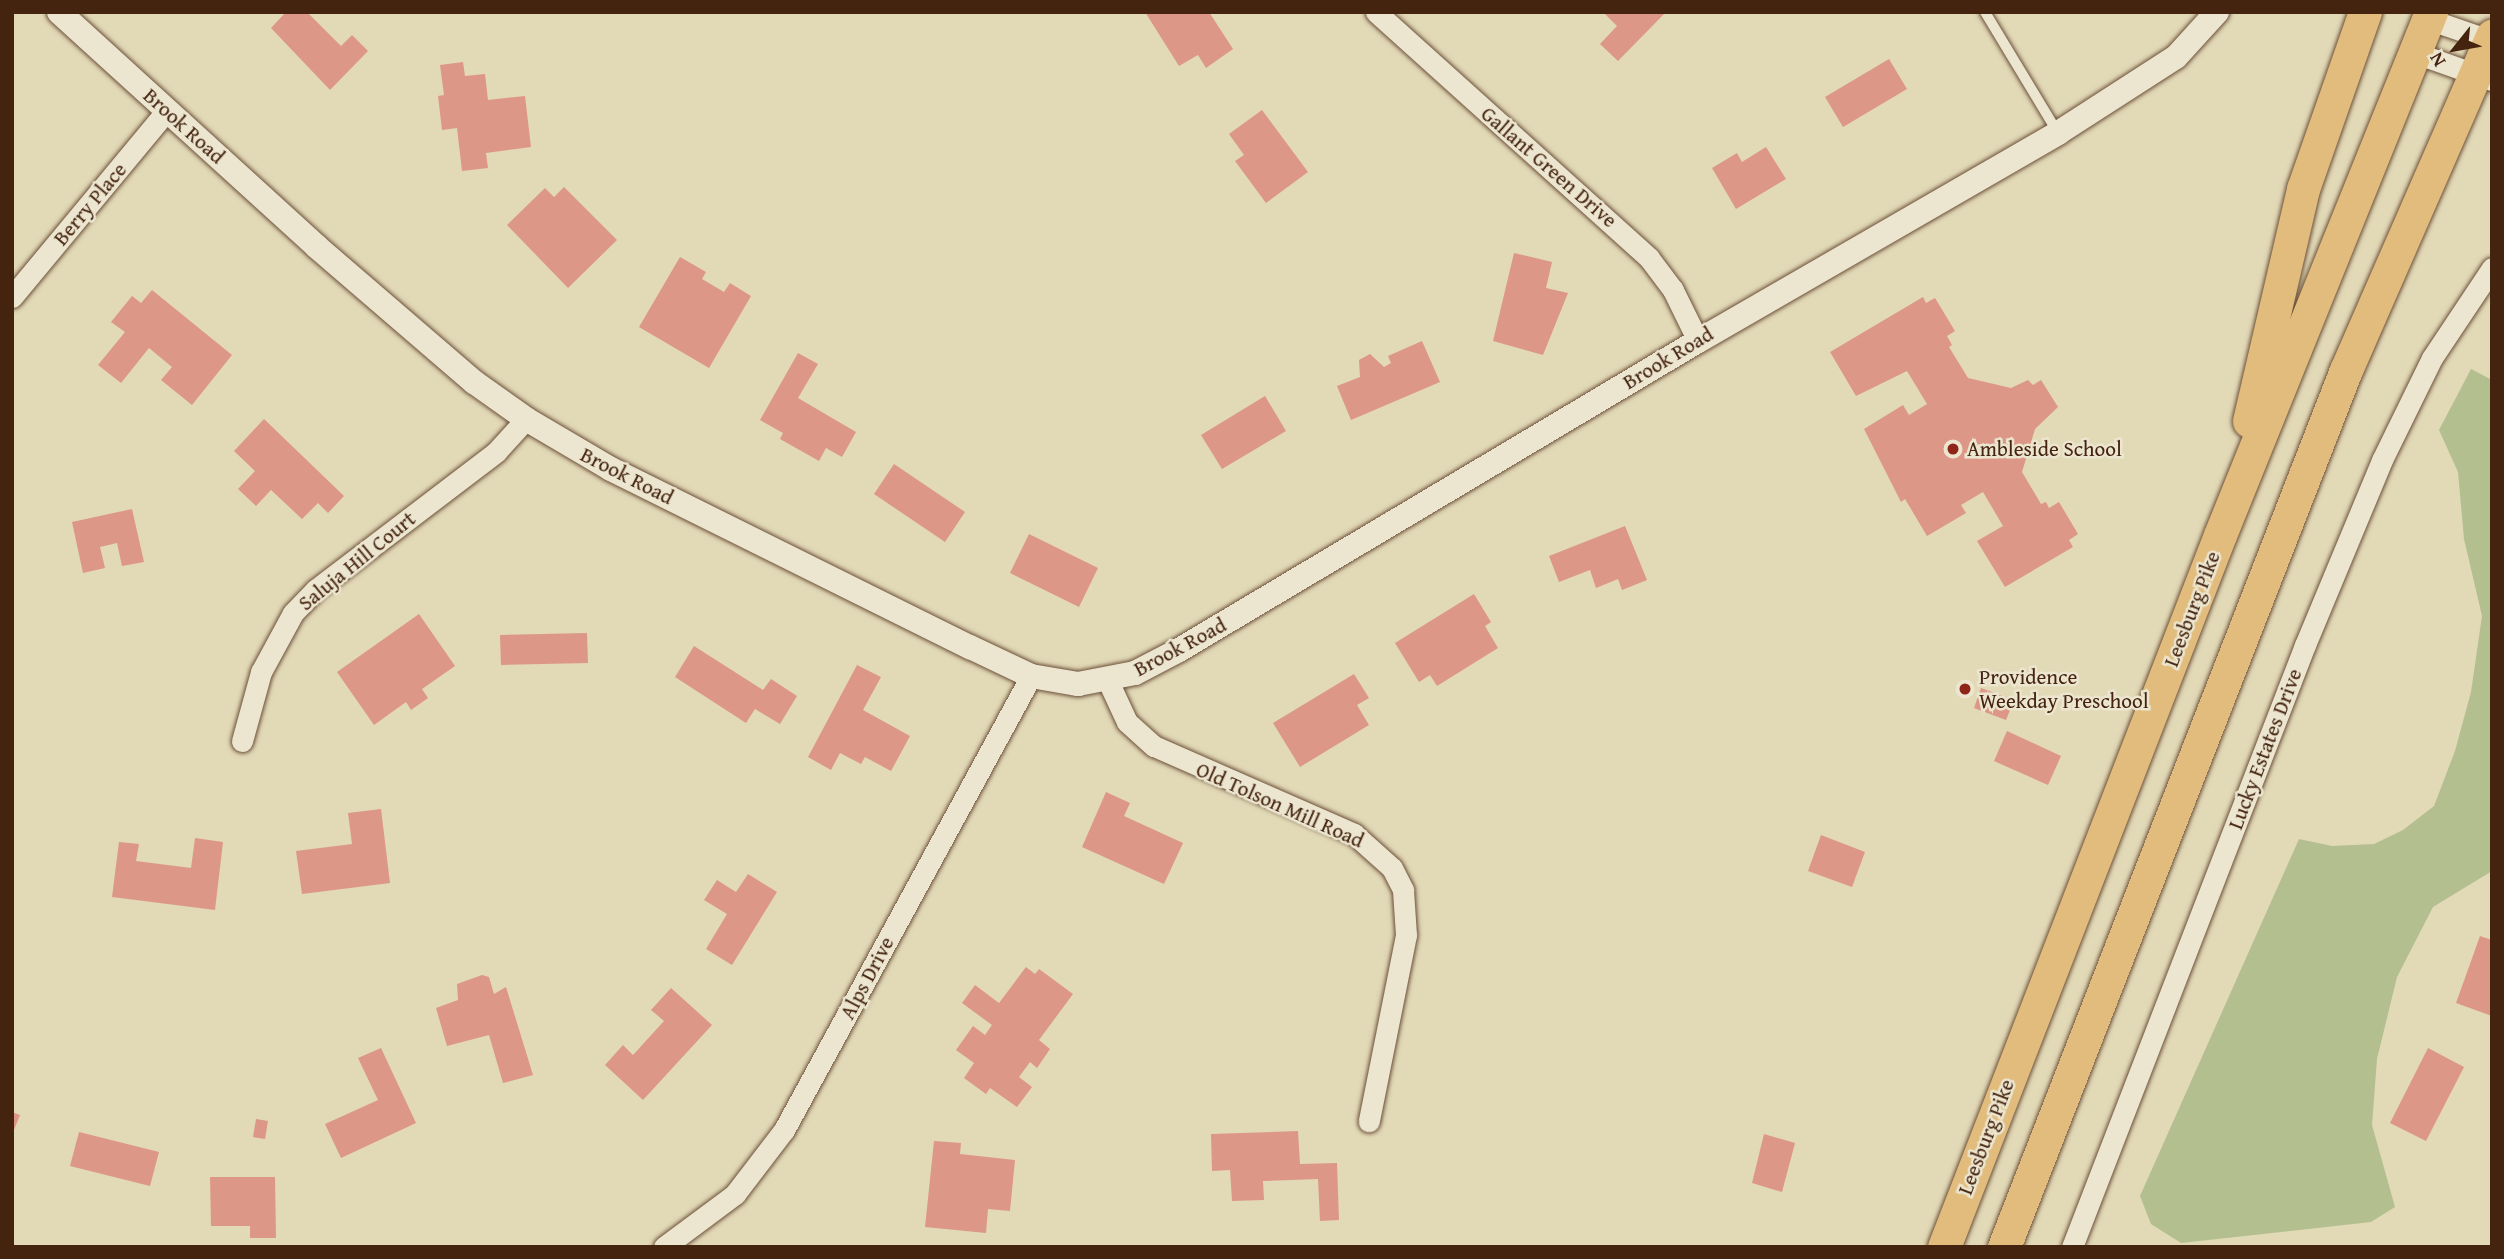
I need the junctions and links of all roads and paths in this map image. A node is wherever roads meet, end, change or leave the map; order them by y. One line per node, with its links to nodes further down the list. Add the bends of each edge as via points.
1 (59, 12): 10 (street, Brook Road)
2 (1376, 12): 14 (street, Gallant Green Drive, via 1649,258 1673,290)
3 (1985, 12): 11 (lane)
4 (2217, 12): 11 (street, Brook Road, via 2176,57)
5 (2365, 12): 16 (highway, via 2303,190)
6 (2428, 14): 7 (street); 8 (highway, Leesburg Pike)
7 (2491, 39): 9 (highway)
8 (2413, 52): 9 (street); 16 (highway, Leesburg Pike)
9 (2484, 77): 25 (highway, via 2346,370)
10 (167, 110): 13 (street, Berry Place); 15 (street, Brook Road, via 376,298 474,382)
11 (2058, 133): 14 (street, Brook Road)
12 (2492, 268): 22 (street, Lucky Estates Drive, via 2432,358 2382,460 2305,645)
13 (12, 297)
14 (1698, 341): 18 (street, Brook Road, via 1179,650)
15 (526, 419): 17 (street, Brook Road, via 611,469); 19 (street, Saluja Hill Court, via 496,452 315,590 293,613 261,672)
16 (2220, 536): 24 (highway, Leesburg Pike)
17 (1031, 676): 18 (street, Brook Road, via 1078,684); 21 (street, Alps Drive, via 784,1130 735,1194)
18 (1108, 681): 20 (street, Old Tolson Mill Road, via 1127,722 1154,746 1354,834 1392,868 1403,890 1406,935)
19 (242, 741)
20 (1369, 1121)
21 (690, 1240): 23 (street, Alps Drive)
22 (2079, 1245)
23 (663, 1247)
24 (1944, 1247)
25 (2004, 1247)

